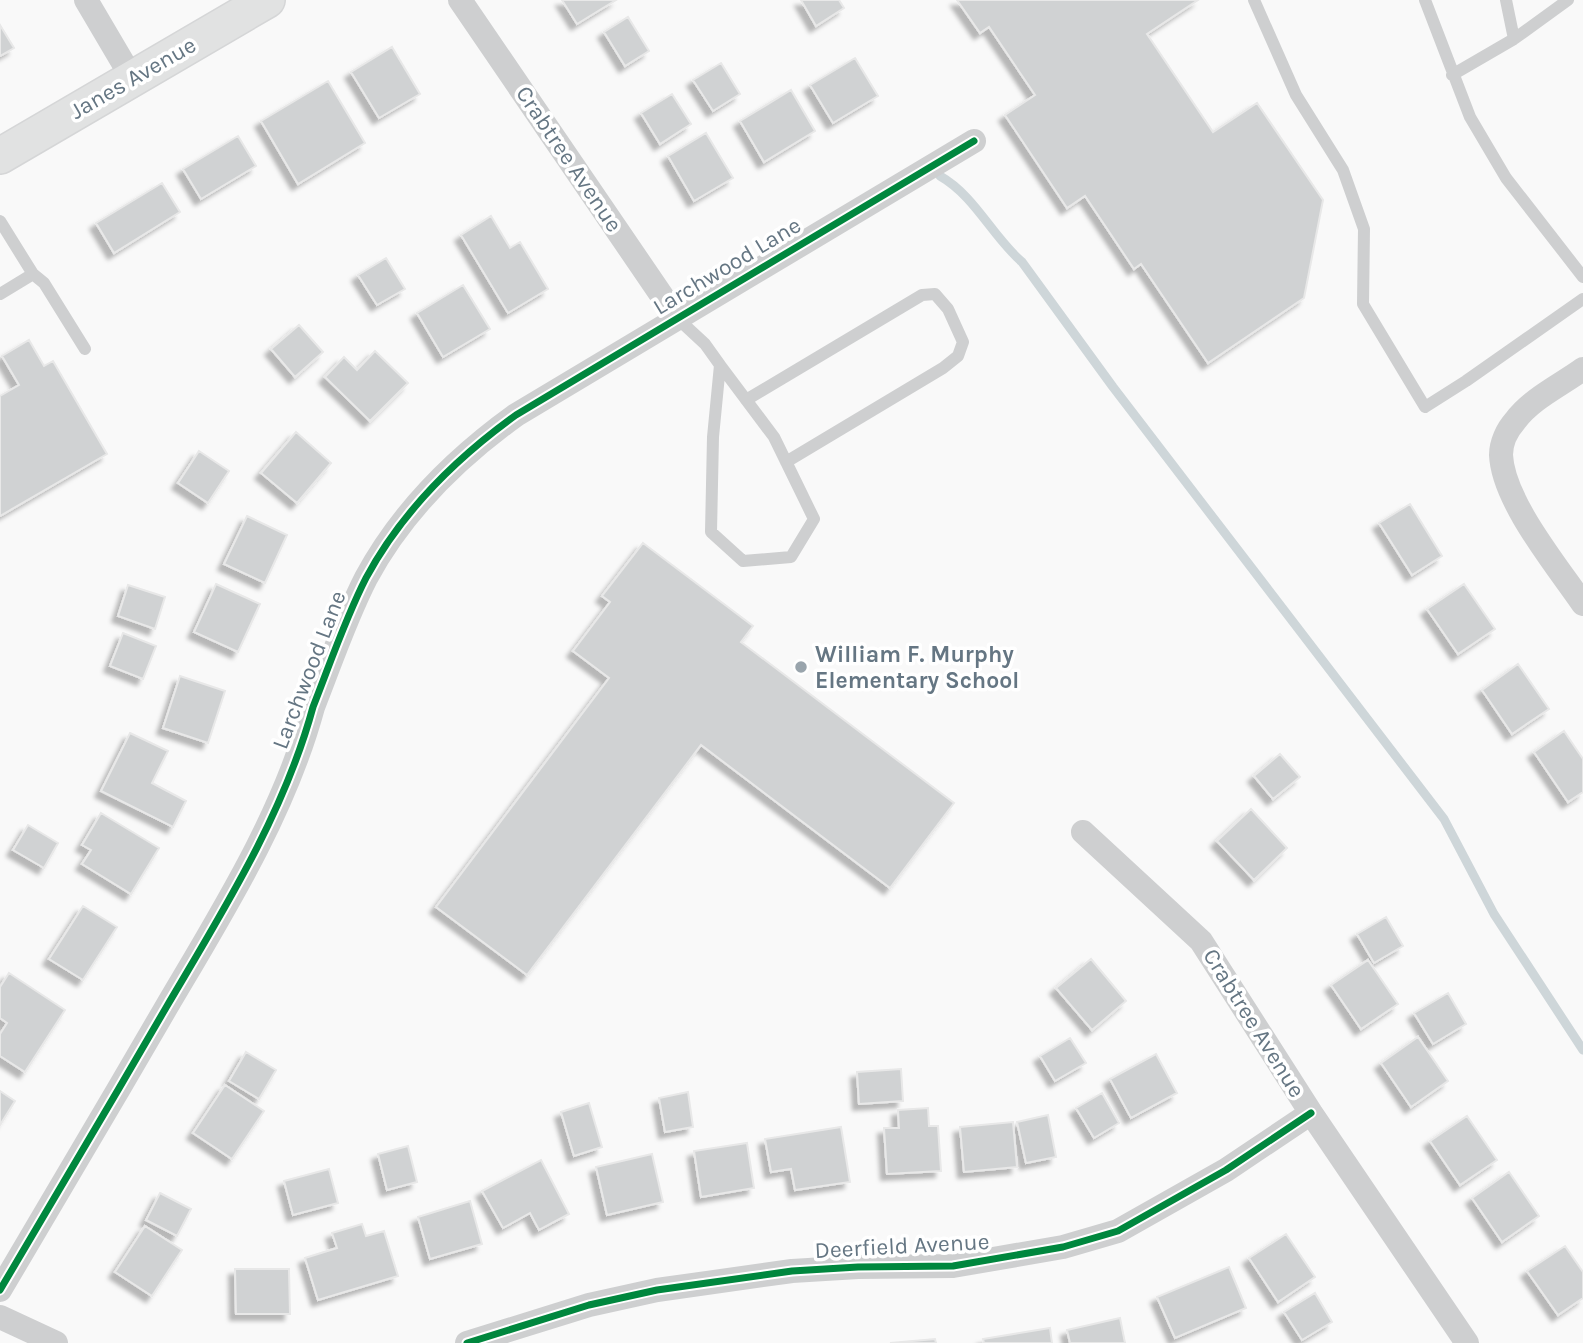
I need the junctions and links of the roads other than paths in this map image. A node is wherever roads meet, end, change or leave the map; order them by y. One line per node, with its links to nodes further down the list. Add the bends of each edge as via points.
1 (86, 0): 10 (street)
2 (267, 0): 10 (street, Janes Avenue)
3 (460, 0): 18 (street, Crabtree Avenue)
4 (1254, 0): 17 (lane, via 1296,95 1343,170 1364,229 1363,304 1425,407)
5 (1425, 0): 9 (lane)
6 (1506, 0): 8 (lane)
7 (1568, 0): 8 (lane)
8 (1514, 39): 9 (lane)
9 (1452, 75): 15 (lane, via 1465,109 1506,178)
10 (132, 78): 12 (street, Janes Avenue)
11 (974, 141): 18 (street, Larchwood Lane)
12 (0, 156)
13 (0, 221): 14 (lane)
14 (33, 274): 16 (lane); 19 (lane, via 44,283)
15 (1583, 277)
16 (0, 294)
17 (1583, 299)
18 (677, 318): 20 (lane); 27 (street, Larchwood Lane, via 485,437 454,463 390,538 355,603 275,810 231,898)
19 (85, 349)
20 (720, 365): 22 (lane); 23 (lane, via 711,532 743,561 790,557 814,519)
21 (1583, 369): 24 (street, via 1515,420 1501,454 1508,486 1522,513)
22 (746, 400): 23 (lane); 23 (lane, via 922,295 935,293 948,309 963,342 958,356)
23 (786, 462)
24 (1583, 604)
25 (1083, 832): 26 (street, Crabtree Avenue, via 1201,941)
26 (1311, 1113): 30 (street, Deerfield Avenue, via 1226,1170 1118,1230 1063,1247 953,1266 792,1271 657,1290 589,1305); 31 (street, Crabtree Avenue)
27 (0, 1290)
28 (0, 1317): 29 (street)
29 (56, 1343)
30 (467, 1343)
31 (1467, 1343)

